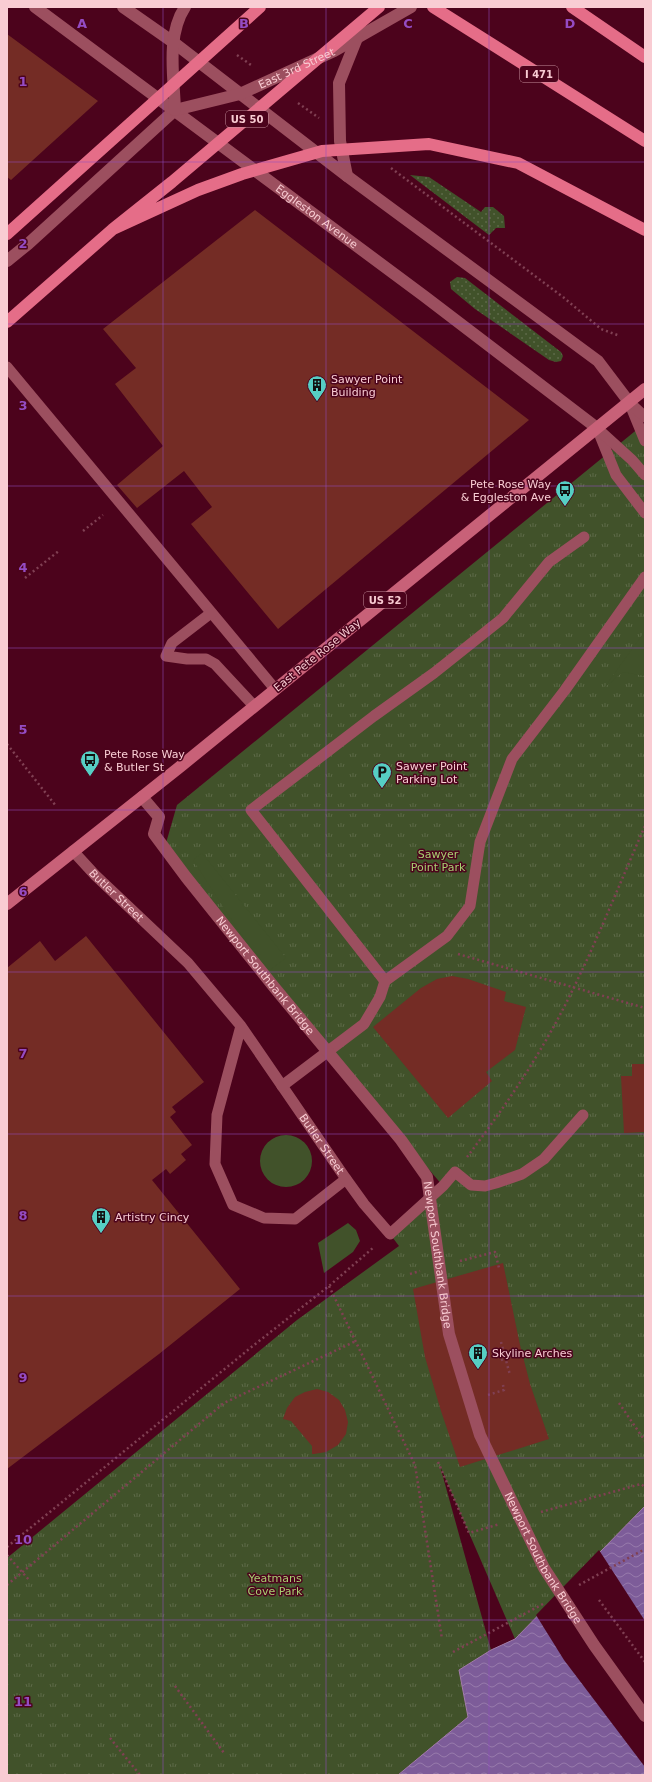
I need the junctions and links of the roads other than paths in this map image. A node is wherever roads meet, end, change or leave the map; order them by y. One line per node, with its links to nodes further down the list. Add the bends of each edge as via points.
1 (35, 7): 13 (main road, Eggleston Avenue)
2 (123, 7): 10 (main road)
3 (185, 7): 10 (main road)
4 (260, 7): 18 (highway)
5 (379, 7): 16 (highway, US 50)
6 (411, 7): 9 (main road, East 3rd Street)
7 (433, 7): 14 (highway, I 471)
8 (572, 7): 11 (highway)
9 (357, 38): 12 (main road, East 3rd Street); 15 (main road, via 339,83 340,141)
10 (173, 42): 12 (main road); 13 (main road)
11 (645, 57)
12 (240, 94): 13 (main road, East 3rd Street); 15 (main road)
13 (175, 110): 19 (main road, East 3rd Street); 25 (main road, Eggleston Avenue)
14 (645, 141)
15 (347, 176): 23 (main road, via 598,361)
16 (113, 229): 17 (highway, via 198,190 242,174 322,151 429,144 518,163); 20 (highway, US 50)
17 (645, 230)
18 (7, 234)
19 (7, 261)
20 (7, 322)
21 (7, 367): 31 (lane)
22 (645, 389): 23 (main road, East Pete Rose Way / US 52)
23 (629, 402): 24 (lane); 25 (main road, East Pete Rose Way / US 52); 26 (lane)
24 (645, 417)
25 (597, 428): 27 (lane); 28 (lane, via 616,475); 32 (main road, East Pete Rose Way / US 52)
26 (645, 441)
27 (645, 475)
28 (645, 512)
29 (584, 537): 37 (lane, via 549,562 504,618 251,810)
30 (645, 577): 37 (lane, via 565,690 512,759 480,842 470,906 447,936)
31 (211, 613): 32 (lane); 33 (lane, via 172,643 166,656 206,659 215,664)
32 (275, 689): 33 (main road, East Pete Rose Way / US 52)
33 (254, 706): 34 (main road, East Pete Rose Way / US 52)
34 (142, 797): 35 (main road, East Pete Rose Way / US 52); 42 (main road, Newport Southbank Bridge, via 159,818 154,834 186,877 401,1140 427,1177 449,1334 480,1435 544,1568 594,1645)
35 (73, 852): 36 (main road, East Pete Rose Way / US 52); 38 (lane, Butler Street, via 188,963)
36 (7, 904)
37 (385, 981): 39 (lane, via 380,997 364,1024)
38 (241, 1026): 39 (lane, Butler Street); 41 (lane, Butler Street, via 217,1116 215,1150 215,1164 233,1205 264,1218 295,1219)
39 (282, 1086): 41 (lane, Butler Street)
40 (583, 1116): 41 (lane, via 544,1159 522,1174 485,1186 472,1185 455,1172 390,1234)
41 (346, 1179)
42 (645, 1716)

